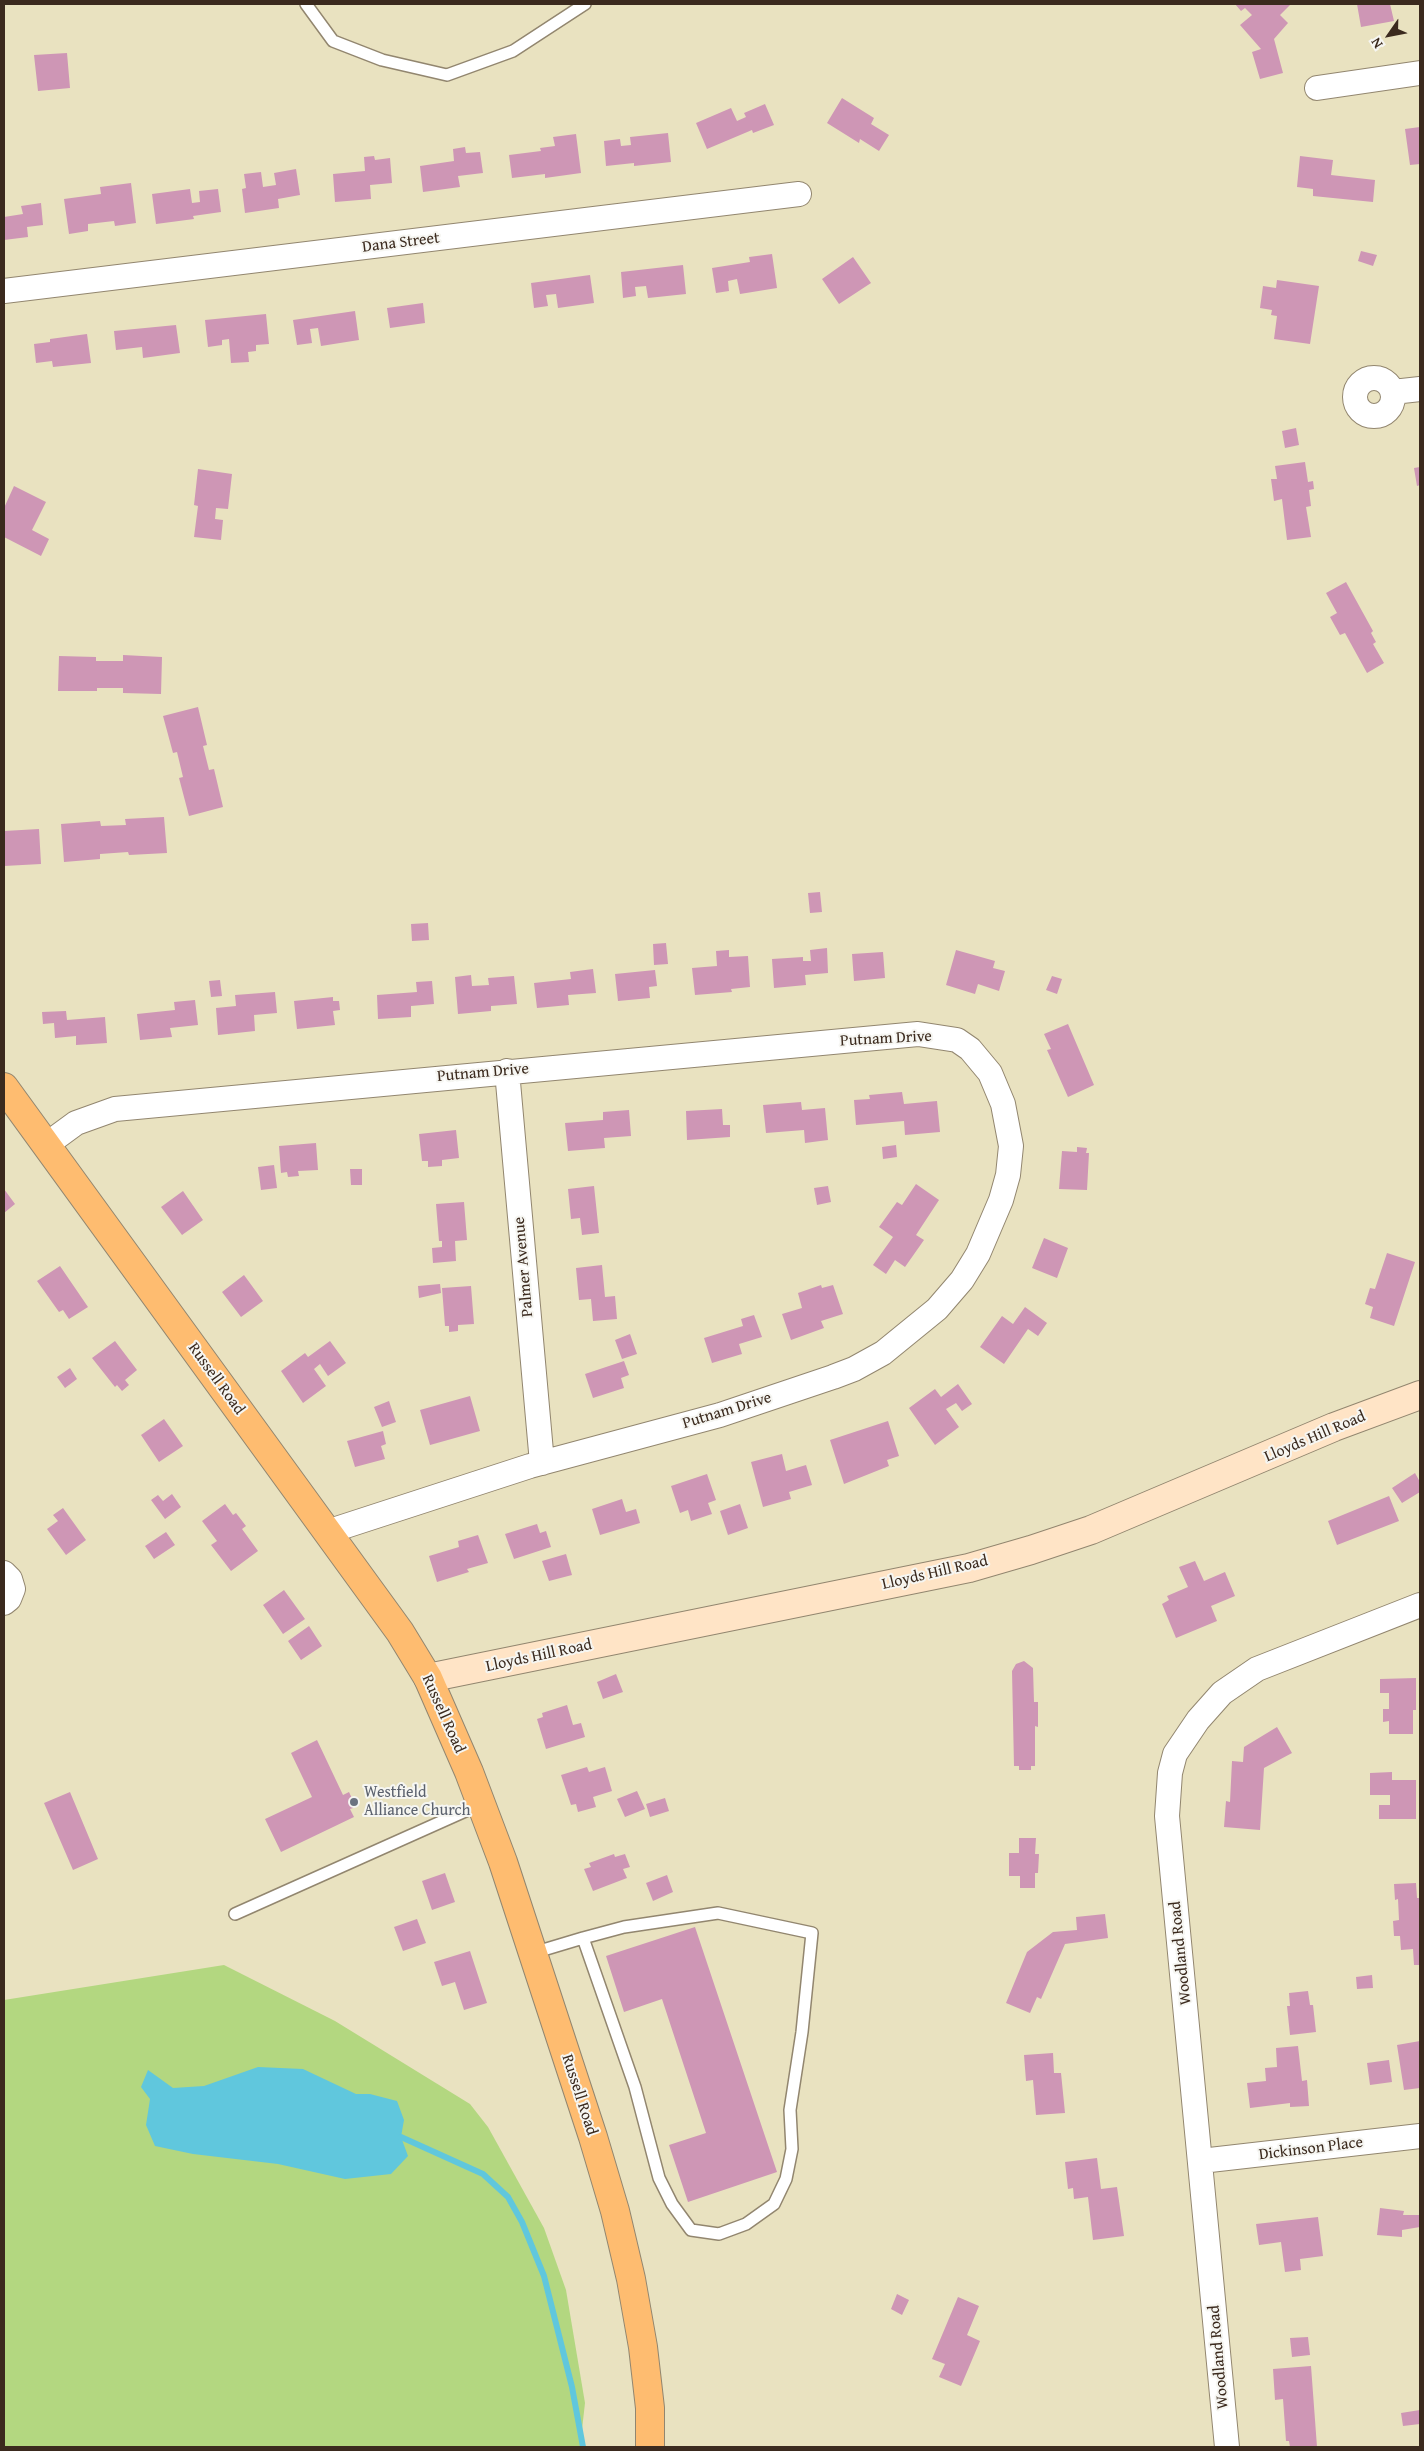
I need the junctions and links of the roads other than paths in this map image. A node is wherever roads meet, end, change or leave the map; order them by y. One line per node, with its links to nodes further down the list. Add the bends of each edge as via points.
1 (306, 4): 2 (lane, via 333,41 382,60 448,75 513,51)
2 (585, 4)
3 (1420, 73): 4 (street)
4 (1317, 88)
5 (798, 194): 6 (street, Dana Street)
6 (4, 291)
7 (1420, 389): 8 (street)
8 (1393, 392)
9 (507, 1071): 11 (street, Putnam Drive, via 115,1109 76,1124); 13 (street, Palmer Avenue); 13 (street, Putnam Drive, via 908,1035 944,1037 957,1040 970,1049 990,1073 1003,1104 1011,1146 1008,1175 1000,1200 972,1266 937,1309 883,1354 833,1377 720,1415)
10 (7, 1098): 11 (main road, Russell Road)
11 (46, 1145): 14 (main road, Russell Road)
12 (1420, 1395): 18 (main road, Lloyds Hill Road, via 1334,1427 1091,1530 969,1568)
13 (542, 1463): 14 (street, Putnam Drive)
14 (327, 1532): 18 (main road, Russell Road, via 400,1632)
15 (4, 1573): 16 (street, via 13,1589)
16 (4, 1602)
17 (1420, 1605): 24 (street, Woodland Road, via 1257,1669 1222,1693 1198,1720 1175,1754 1167,1816)
18 (428, 1678): 19 (main road, Russell Road)
19 (481, 1804): 20 (lane); 22 (main road, Russell Road)
20 (235, 1914)
21 (583, 1938): 21 (lane, via 624,1927 718,1913 812,1933 790,2110 792,2149 786,2179 774,2204 746,2224 719,2234 691,2230 672,2204 659,2178 635,2087); 22 (lane)
22 (533, 1953): 25 (main road, Russell Road, via 615,2210 643,2347 650,2408)
23 (1420, 2136): 24 (street, Dickinson Place)
24 (1201, 2161): 26 (street, Woodland Road)
25 (650, 2447)
26 (1227, 2447)

